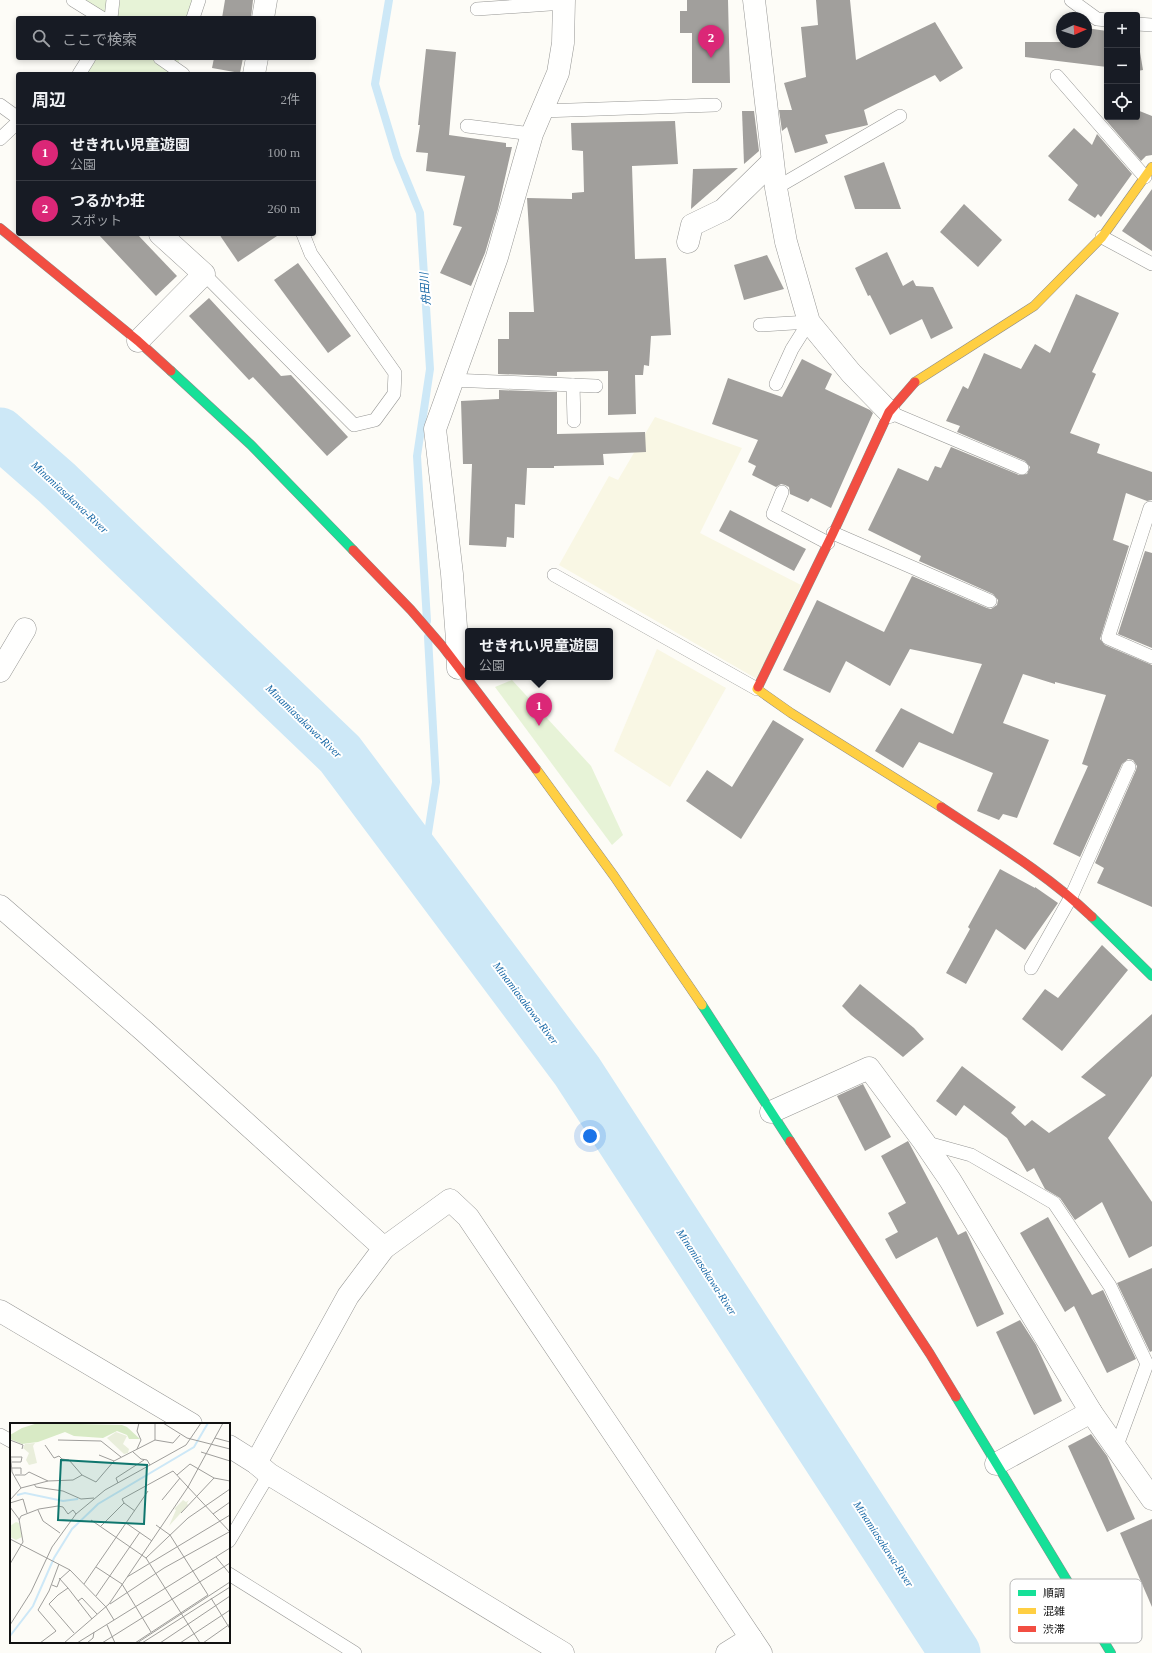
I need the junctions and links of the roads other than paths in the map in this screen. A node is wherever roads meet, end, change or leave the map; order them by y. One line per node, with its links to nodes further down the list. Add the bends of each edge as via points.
1 (73, 0): 9 (lane)
2 (113, 0): 10 (lane)
3 (199, 0): 11 (lane)
4 (266, 0): 12 (street)
5 (754, 0): 32 (street)
6 (1070, 0): 13 (lane, via 1097,19)
7 (564, 1): 8 (lane); 25 (street, via 563,43 558,73)
8 (477, 9)
9 (99, 16)
10 (111, 16)
11 (194, 16)
12 (263, 16)
13 (1104, 20)
14 (1140, 24): 15 (lane)
15 (1152, 25)
16 (88, 60): 20 (lane)
17 (164, 60): 19 (lane)
18 (257, 60): 21 (street)
19 (180, 67)
20 (80, 72)
21 (254, 72)
22 (1057, 76): 33 (lane)
23 (0, 105): 27 (lane)
24 (715, 105): 25 (lane)
25 (542, 111): 30 (street)
26 (900, 116): 34 (lane)
27 (16, 117)
28 (16, 124): 31 (lane)
29 (467, 126): 30 (lane)
30 (532, 134): 45 (street, via 497,257)
31 (0, 139)
32 (772, 162): 34 (street); 39 (street, via 723,210 692,225)
33 (1148, 172): 38 (street)
34 (776, 188): 42 (street, via 786,242)
35 (0, 228): 44 (street)
36 (162, 236): 41 (street)
37 (304, 236): 41 (lane, via 311,254 395,373 394,394 375,420 354,425)
38 (1102, 237): 40 (lane); 49 (street, via 1034,306 915,382)
39 (688, 242)
40 (1152, 264)
41 (204, 274): 44 (street)
42 (810, 322): 43 (lane); 46 (lane, via 792,349); 49 (street, via 851,373)
43 (760, 324)
44 (138, 341): 59 (street, via 251,445 411,610)
45 (451, 380): 47 (lane); 59 (street, via 435,429 452,574)
46 (776, 384)
47 (573, 385): 48 (lane); 50 (lane)
48 (596, 386)
49 (889, 412): 51 (lane); 54 (street)
50 (574, 421)
51 (1022, 468)
52 (782, 492): 54 (lane, via 773,514)
53 (1150, 508): 58 (lane, via 1108,638)
54 (831, 538): 56 (lane); 63 (street)
55 (554, 575): 63 (lane)
56 (990, 601)
57 (25, 629): 60 (street)
58 (1152, 656)
59 (458, 668): 61 (street)
60 (0, 671)
61 (465, 677)
62 (467, 680): 69 (street, via 553,791 614,876)
63 (757, 689): 65 (street, via 1018,858)
64 (1129, 767): 65 (lane)
65 (1071, 897): 67 (lane); 68 (street)
66 (0, 906): 71 (street, via 144,1031)
67 (1031, 968)
68 (1152, 976)
69 (771, 1112): 70 (street, via 869,1068); 79 (street, via 930,1354)
70 (924, 1142): 73 (street, via 950,1180); 78 (lane, via 971,1155 1054,1203 1110,1286 1147,1364)
71 (384, 1248): 80 (street, via 348,1296); 86 (street, via 450,1200 468,1217)
72 (2, 1317): 74 (street)
73 (1091, 1412): 78 (street); 79 (street)
74 (189, 1423)
75 (0, 1435): 76 (lane)
76 (10, 1440)
77 (230, 1447): 80 (street)
78 (1116, 1448): 81 (street)
79 (996, 1464): 84 (street)
80 (263, 1468): 82 (lane); 88 (street)
81 (1152, 1499)
82 (230, 1539)
83 (230, 1575): 87 (lane)
84 (1067, 1579)
85 (1105, 1643): 90 (street)
86 (756, 1646): 89 (street)
87 (355, 1653)
88 (563, 1653)
89 (727, 1653)
90 (1111, 1653)

